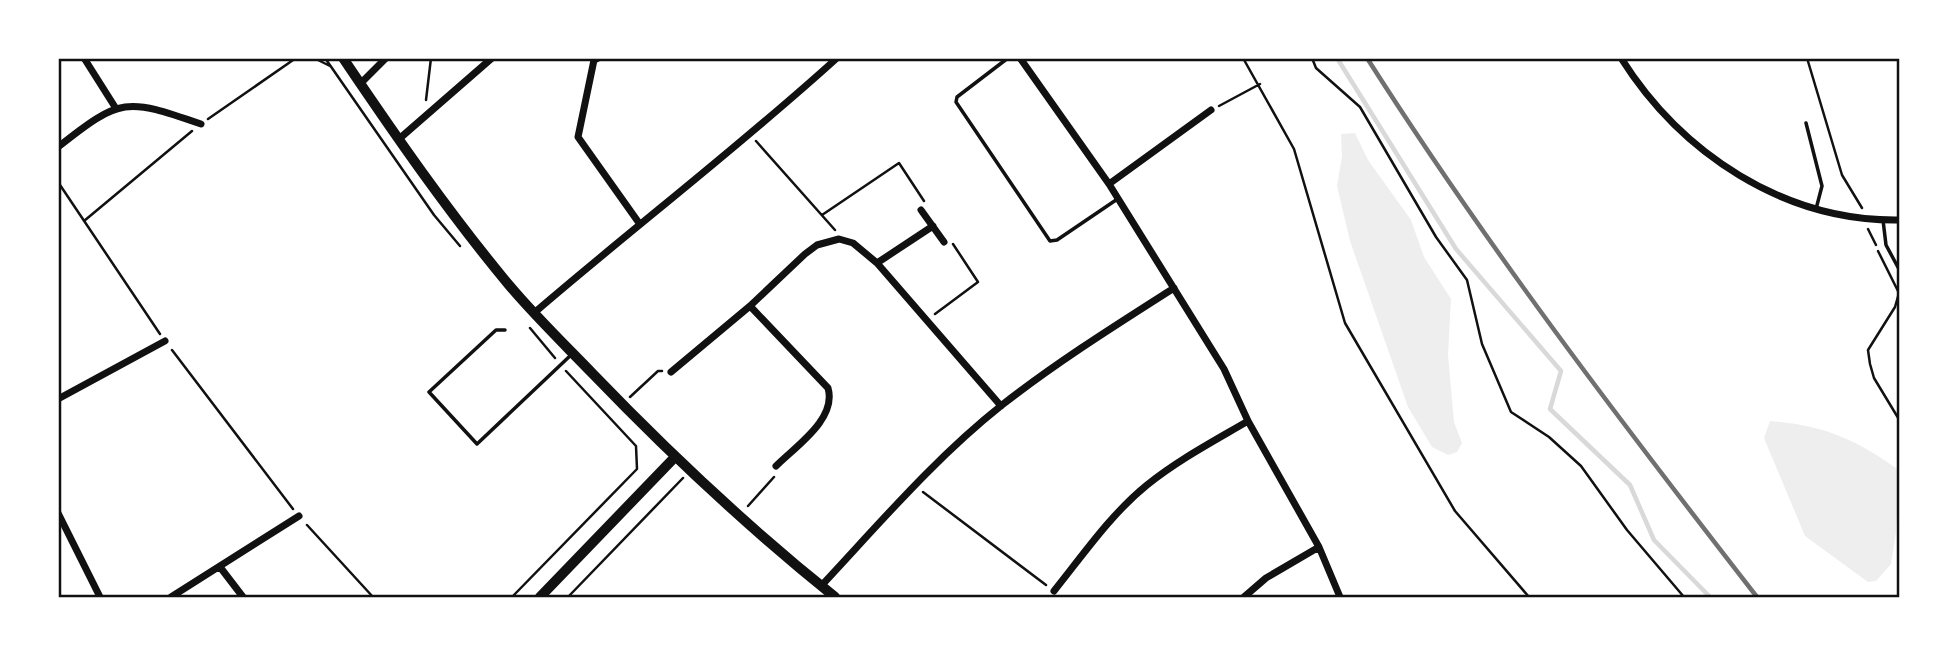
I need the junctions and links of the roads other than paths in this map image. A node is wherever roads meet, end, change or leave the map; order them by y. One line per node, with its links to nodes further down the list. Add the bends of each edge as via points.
1 (84, 58): 11 (street)
2 (343, 58): 10 (street)
3 (386, 58): 10 (street)
4 (492, 58): 15 (street)
5 (598, 58): 23 (street, via 578,137)
6 (837, 58): 23 (street, via 752,135)
7 (1008, 58): 18 (lane, via 956,102 1050,241)
8 (1020, 58): 17 (street)
9 (1621, 58): 19 (street, via 1662,113 1715,161 1759,187)
10 (360, 84): 15 (street)
11 (115, 107): 14 (street, via 146,105); 16 (street)
12 (1211, 110): 17 (street)
13 (1806, 123): 19 (lane, via 1822,186)
14 (201, 124)
15 (399, 139): 30 (street)
16 (58, 146)
17 (1109, 184): 18 (street)
18 (1118, 199): 28 (street)
19 (1816, 209): 21 (street)
20 (921, 210): 24 (street)
21 (1883, 220): 22 (street); 27 (lane, via 1885,245)
22 (1900, 220)
23 (639, 223): 30 (street)
24 (933, 226): 25 (street); 26 (street)
25 (944, 242)
26 (877, 263): 29 (street, via 853,243 828,240 805,254); 36 (street)
27 (1900, 271)
28 (1174, 288): 36 (street); 37 (street, via 1224,369)
29 (750, 306): 34 (street); 39 (street, via 828,388 831,400 828,413)
30 (534, 313): 33 (street)
31 (505, 330): 33 (lane, via 496,330 429,392 477,444)
32 (164, 341): 35 (street)
33 (573, 354): 38 (street)
34 (671, 372)
35 (58, 399)
36 (1001, 406): 44 (street, via 915,486)
37 (1248, 421): 42 (street); 45 (street, via 1189,454 1145,486)
38 (675, 457): 44 (street); 49 (street)
39 (776, 466)
40 (58, 513): 46 (street)
41 (299, 516): 43 (street)
42 (1319, 547): 51 (street, via 1266,578); 52 (street)
43 (220, 567): 47 (street); 48 (street)
44 (821, 586): 50 (street)
45 (1054, 591)
46 (100, 597)
47 (171, 597)
48 (243, 597)
49 (540, 597)
50 (835, 597)
51 (1244, 597)
52 (1340, 597)

